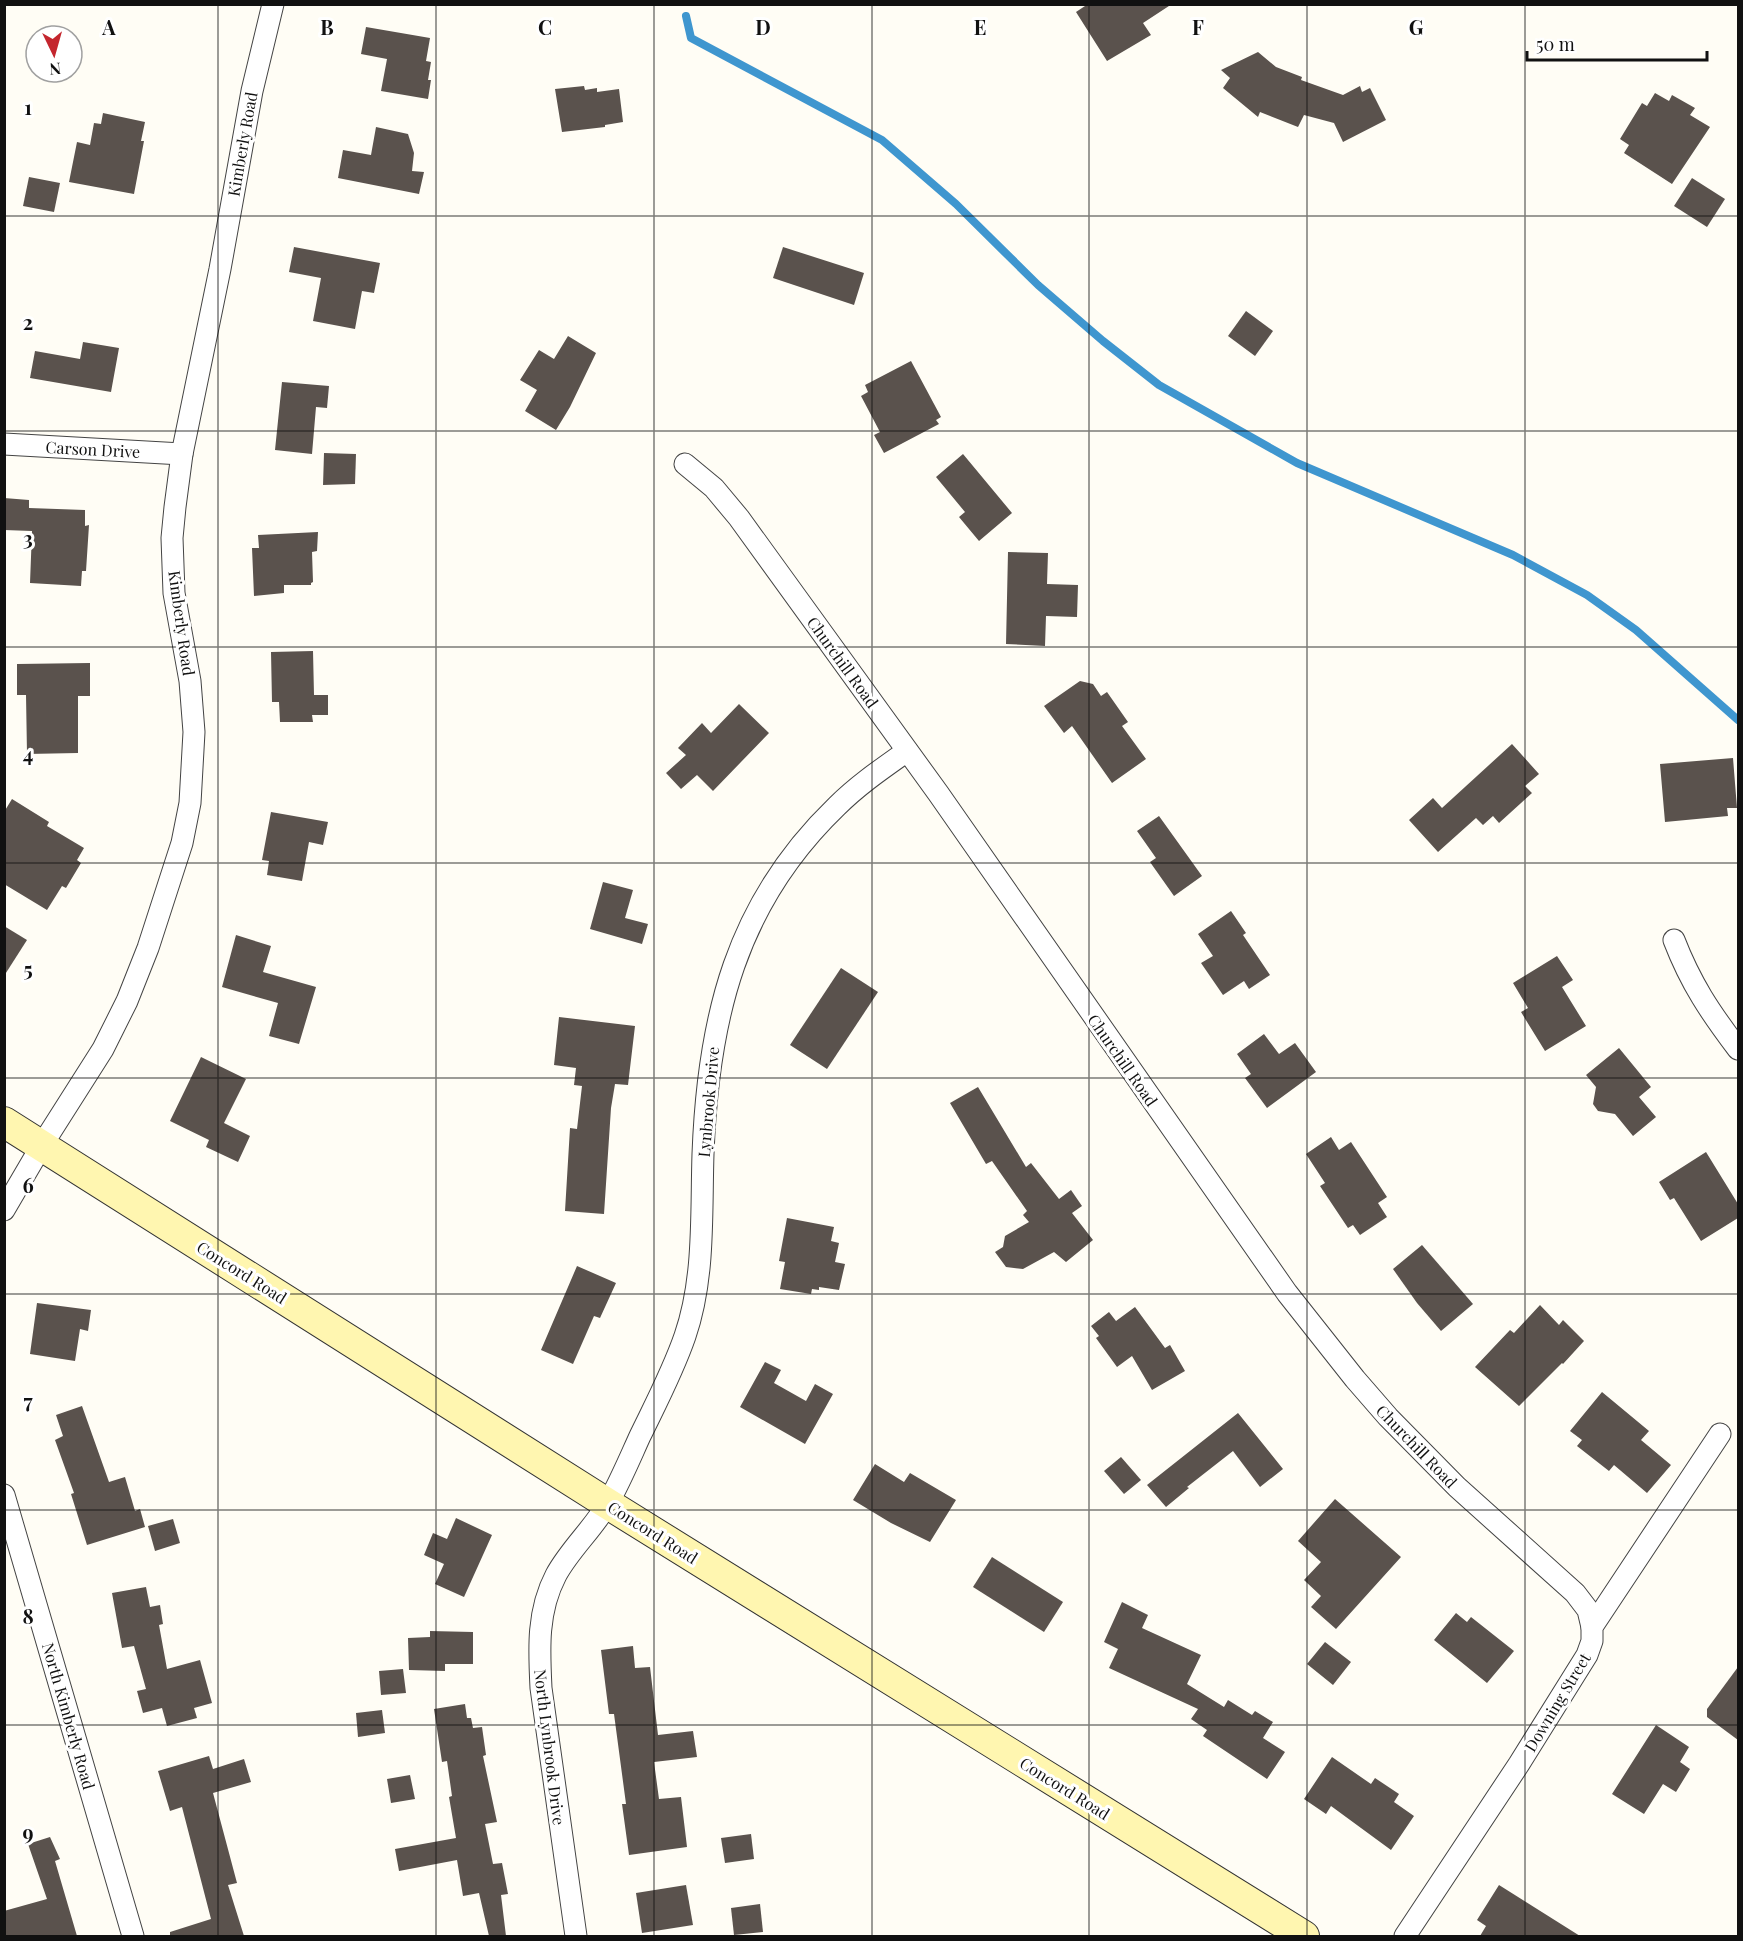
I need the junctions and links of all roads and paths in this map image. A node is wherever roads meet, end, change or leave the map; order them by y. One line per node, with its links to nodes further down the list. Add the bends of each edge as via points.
1 (273, 4): 3 (street, Kimberly Road, via 252,91)
2 (4, 444): 3 (street, Carson Drive)
3 (182, 454): 9 (street, Kimberly Road, via 172,538 174,593 195,732 190,803 182,843 127,1001 103,1049)
4 (685, 464): 5 (street, Churchill Road, via 714,488 739,518)
5 (907, 751): 13 (street, Lynbrook Drive, via 844,799 799,846 767,892 744,937 725,989 713,1043 705,1103 698,1283 690,1323 678,1358); 14 (street, Churchill Road, via 1287,1293 1388,1417 1457,1487 1575,1593 1588,1610)
6 (1674, 940): 7 (street, via 1698,994)
7 (1738, 1049)
8 (4, 1122): 9 (main road, Concord Road)
9 (42, 1145): 10 (street); 13 (main road, Concord Road)
10 (4, 1210)
11 (1720, 1434): 14 (street, Downing Street)
12 (4, 1495): 15 (street, North Kimberly Road)
13 (608, 1504): 16 (street, North Lynbrook Drive, via 557,1575 544,1605 539,1649 541,1688); 17 (main road, Concord Road)
14 (1592, 1627): 18 (street, Downing Street, via 1587,1655)
15 (133, 1936)
16 (576, 1936)
17 (1304, 1936)
18 (1405, 1936)

